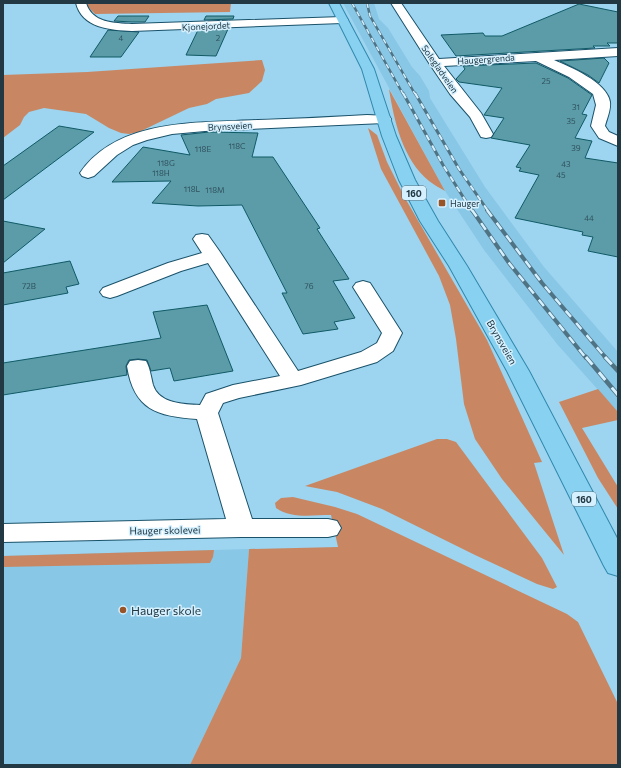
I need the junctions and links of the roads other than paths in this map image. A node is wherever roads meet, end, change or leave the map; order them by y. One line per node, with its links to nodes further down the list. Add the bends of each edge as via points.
1 (81, 3): 4 (street, Kjonejordet, via 83,11 95,21 139,28)
2 (334, 3): 4 (main road, Brynsveien / 160)
3 (396, 3): 7 (street, Solegladveien)
4 (342, 20): 8 (main road, Brynsveien / 160, via 368,69)
5 (618, 52): 6 (street, Haugergrenda)
6 (537, 56): 7 (street, Haugergrenda); 10 (street, via 598,92 603,106 598,126 604,135)
7 (435, 63): 9 (street, Solegladveien, via 476,116)
8 (384, 119): 11 (street, Brynsveien, via 217,127 156,133 129,141 109,153); 22 (main road, Brynsveien / 160, via 398,160 419,202 518,371)
9 (486, 134)
10 (618, 142)
11 (88, 173)
12 (202, 240): 13 (street)
13 (214, 256): 15 (street, via 172,268); 17 (street)
14 (363, 287): 17 (street, via 392,333 386,347 369,357)
15 (110, 292)
16 (138, 366): 18 (street, via 144,388 154,402 176,410)
17 (293, 380): 18 (street, via 233,392 214,399)
18 (207, 413): 19 (street)
19 (241, 528): 20 (street, Hauger skolevei); 21 (street, Hauger skolevei)
20 (328, 528)
21 (3, 533)
22 (618, 566)

